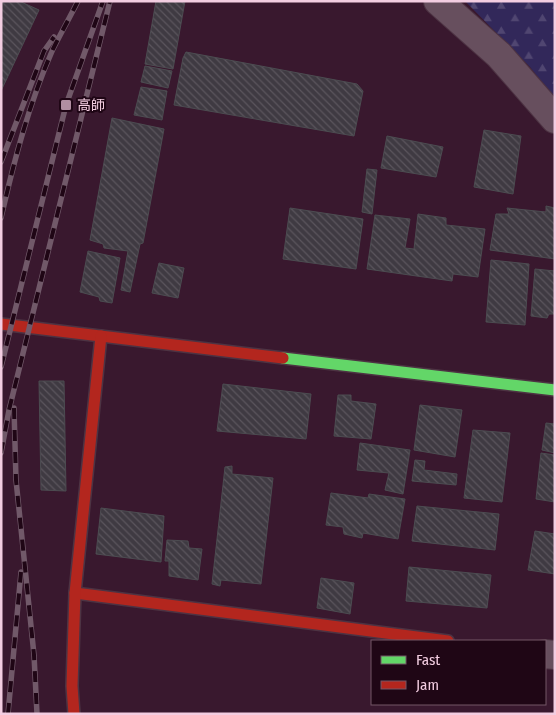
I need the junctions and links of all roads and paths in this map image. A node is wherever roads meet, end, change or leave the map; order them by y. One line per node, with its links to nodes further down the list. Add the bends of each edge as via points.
1 (438, 1): 2 (street, via 499,55)
2 (555, 119)
3 (1, 324): 4 (street)
4 (101, 336): 5 (street); 6 (street)
5 (555, 390)
6 (75, 593): 7 (street); 8 (street)
7 (440, 640)
8 (74, 714)

